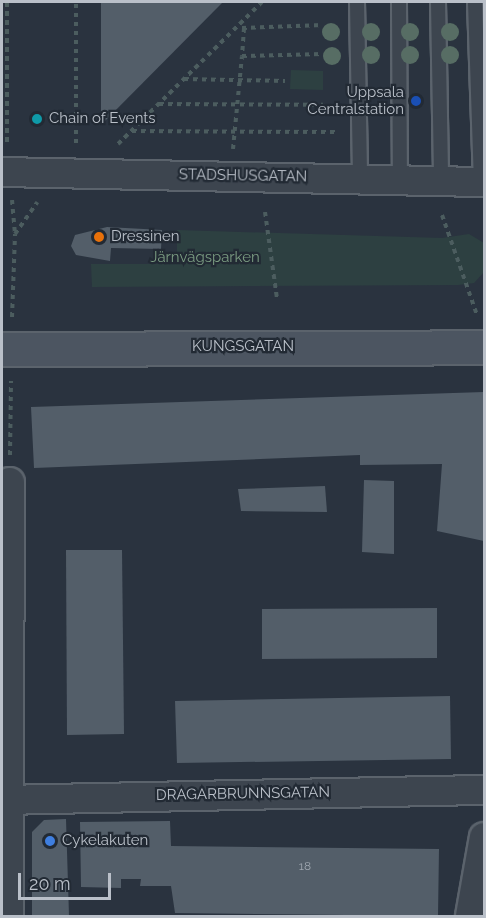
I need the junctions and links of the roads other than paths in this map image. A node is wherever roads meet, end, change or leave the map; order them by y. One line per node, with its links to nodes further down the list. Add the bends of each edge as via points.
1 (357, 2): 6 (lane)
2 (399, 2): 7 (lane)
3 (438, 2): 8 (lane)
4 (475, 2): 9 (lane)
5 (4, 158): 6 (street, STADSHUSGATAN)
6 (360, 178): 7 (street, STADSHUSGATAN)
7 (400, 180): 8 (street, STADSHUSGATAN)
8 (441, 181): 9 (street, STADSHUSGATAN)
9 (483, 182)
10 (484, 347): 11 (main road, KUNGSGATAN)
11 (7, 349)
12 (10, 482): 14 (street)
13 (484, 790): 14 (street, DRAGARBRUNNSGATAN)
14 (4, 800): 16 (street)
15 (484, 837): 17 (street)
16 (9, 916)
17 (470, 916)

